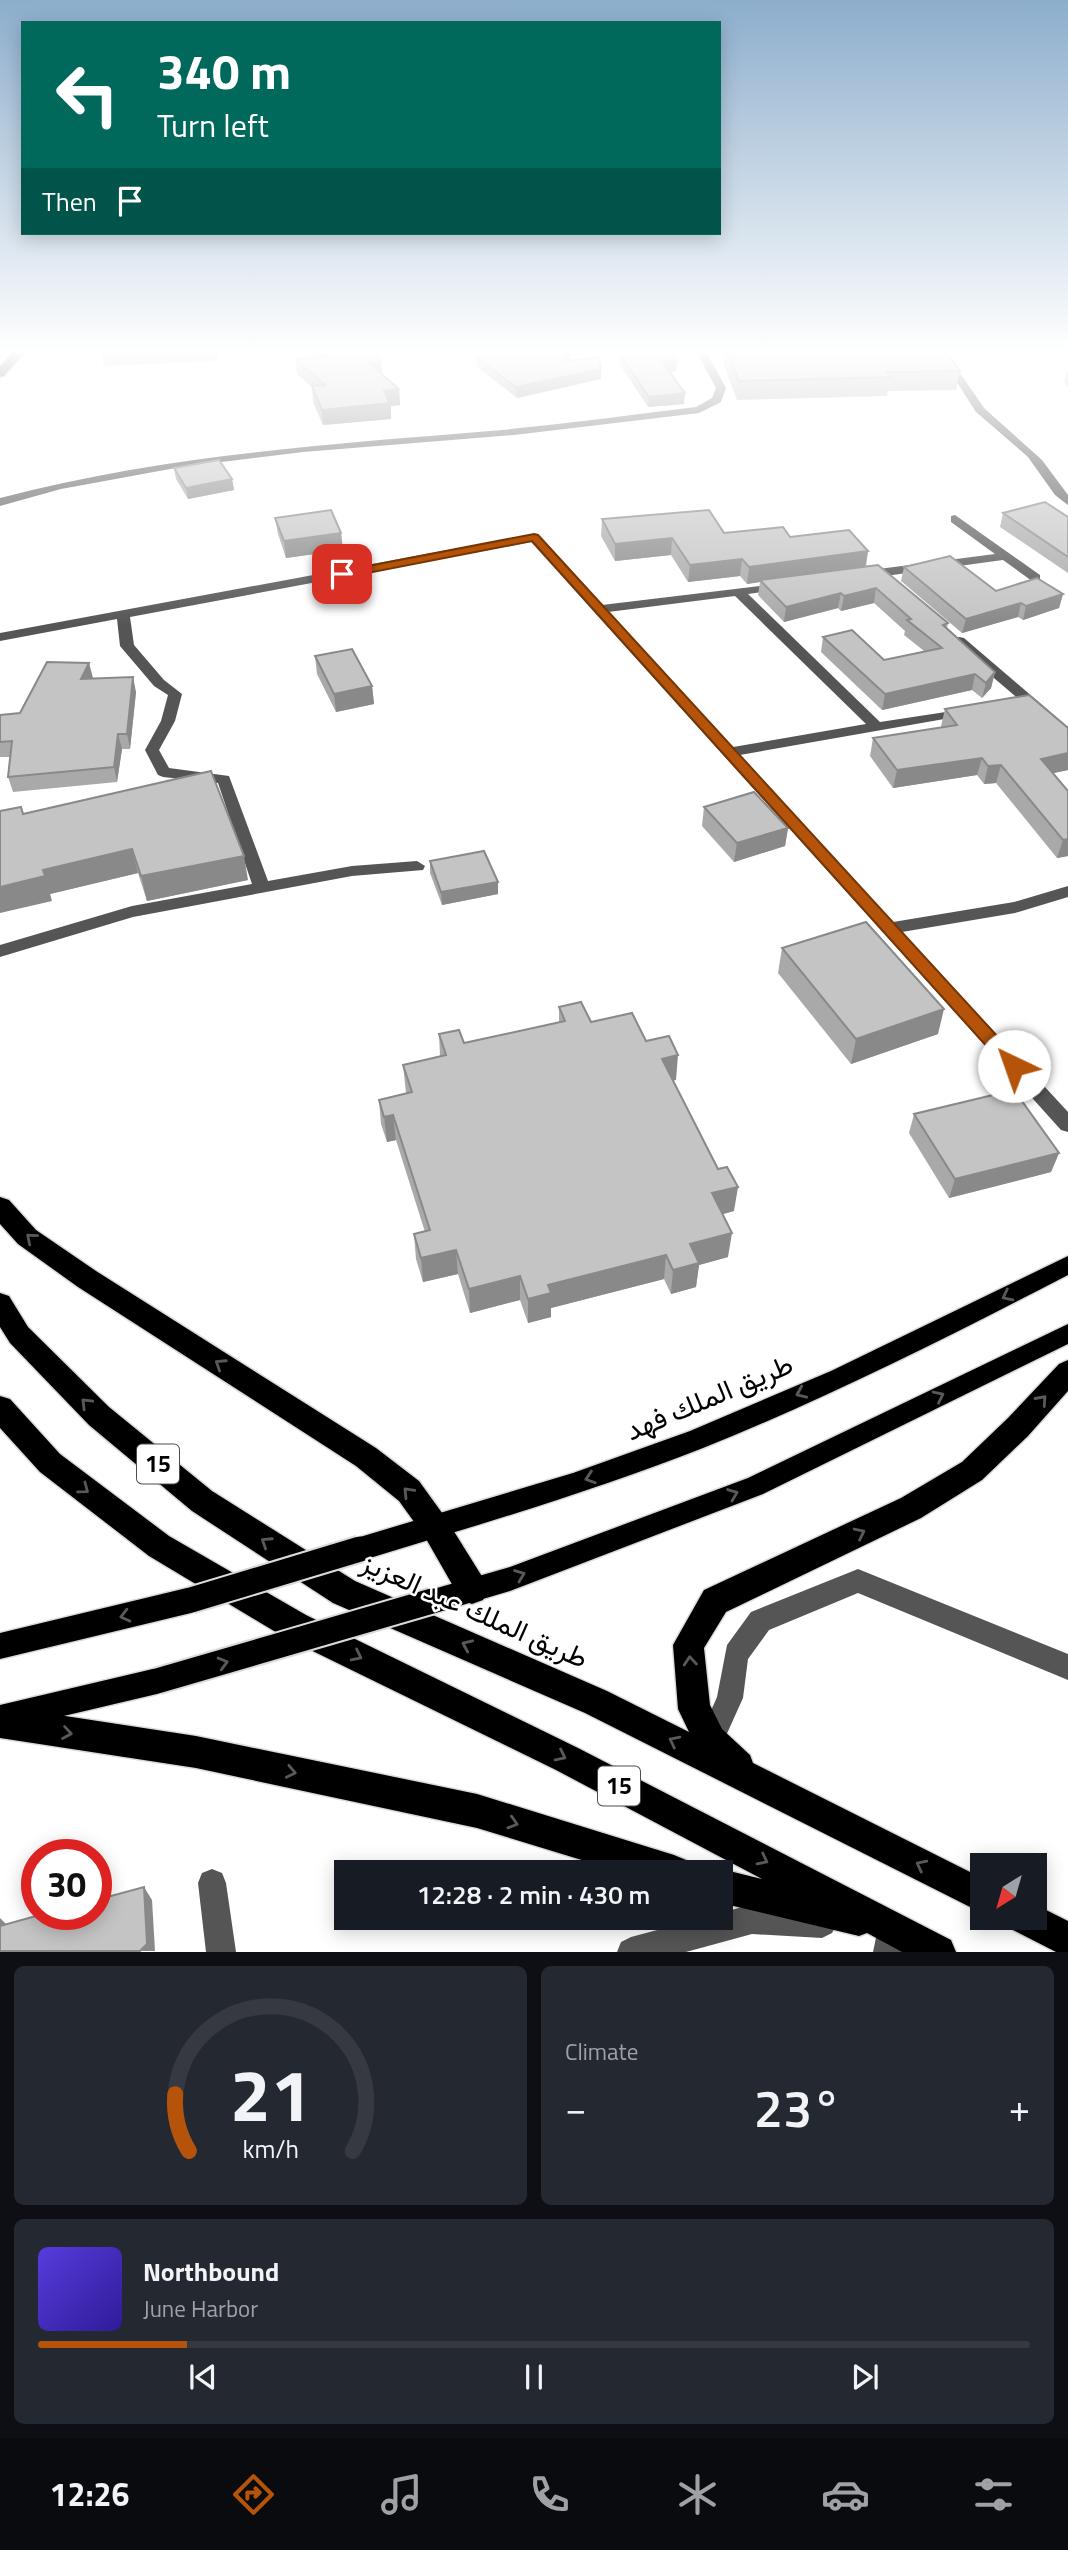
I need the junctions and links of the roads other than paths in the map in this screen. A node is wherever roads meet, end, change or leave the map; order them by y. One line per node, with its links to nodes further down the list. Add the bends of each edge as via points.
1 (343, 444): 4 (street, via 216,457 45,489)
2 (1018, 444): 3 (street)
3 (1068, 501)
4 (0, 502)
5 (955, 519): 6 (street)
6 (1006, 556): 7 (street, via 885,577); 8 (street)
7 (854, 576)
8 (1036, 578)
9 (789, 585): 10 (street)
10 (738, 592): 11 (street); 18 (street)
11 (600, 610): 12 (street, via 534,538); 20 (street)
12 (123, 616): 14 (street); 22 (street, via 127,646 159,683 175,694 168,721 152,750 163,772 224,779)
13 (944, 627): 15 (street)
14 (0, 637)
15 (1029, 700): 16 (street); 19 (street)
16 (1003, 705)
17 (978, 709): 18 (street)
18 (877, 727): 20 (street)
19 (1068, 734)
20 (730, 752): 24 (street)
21 (417, 866): 22 (street)
22 (262, 888): 25 (street, via 132,912)
23 (1068, 891): 24 (street, via 1014,907)
24 (890, 928): 26 (street)
25 (0, 951)
26 (1068, 1125)
27 (0, 1207): 33 (highway, one-way to 27, via 409,1491 366,1457 86,1279 27,1237)
28 (1068, 1265): 33 (main road, طريق الملك فهد, one-way to 33, via 928,1336 701,1438)
29 (0, 1304): 39 (highway, طريق الملك عبد العزيز / 15, one-way to 29, via 596,1702 344,1592 202,1501 99,1416 19,1335)
30 (1068, 1333): 34 (main road, one-way to 30, via 755,1486)
31 (1068, 1372): 38 (highway, one-way to 31, via 694,1709 688,1645 715,1601 911,1508 972,1471)
32 (0, 1408): 45 (highway, 15, one-way to 45, via 50,1462 159,1546 295,1626 567,1759)
33 (435, 1527): 34 (highway); 35 (main road, طريق الملك فهد, one-way to 35, bridge, via 191,1600)
34 (472, 1589): 37 (main road, one-way to 34, bridge, via 281,1647)
35 (0, 1646)
36 (1068, 1667): 38 (street, via 858,1581 761,1621 736,1654 730,1698)
37 (0, 1720): 40 (highway, one-way to 40, via 196,1752 477,1811)
38 (711, 1740): 39 (highway)
39 (752, 1781): 43 (highway, طريق الملك عبد العزيز / 15, one-way to 39)
40 (635, 1860)
41 (212, 1883): 47 (street)
42 (733, 1890): 45 (highway)
43 (970, 1890)
44 (1047, 1929): 46 (highway)
45 (891, 1939): 48 (street, via 752,1919); 49 (highway, 15)
46 (1068, 1940)
47 (221, 1951)
48 (631, 1951)
49 (939, 1951)

